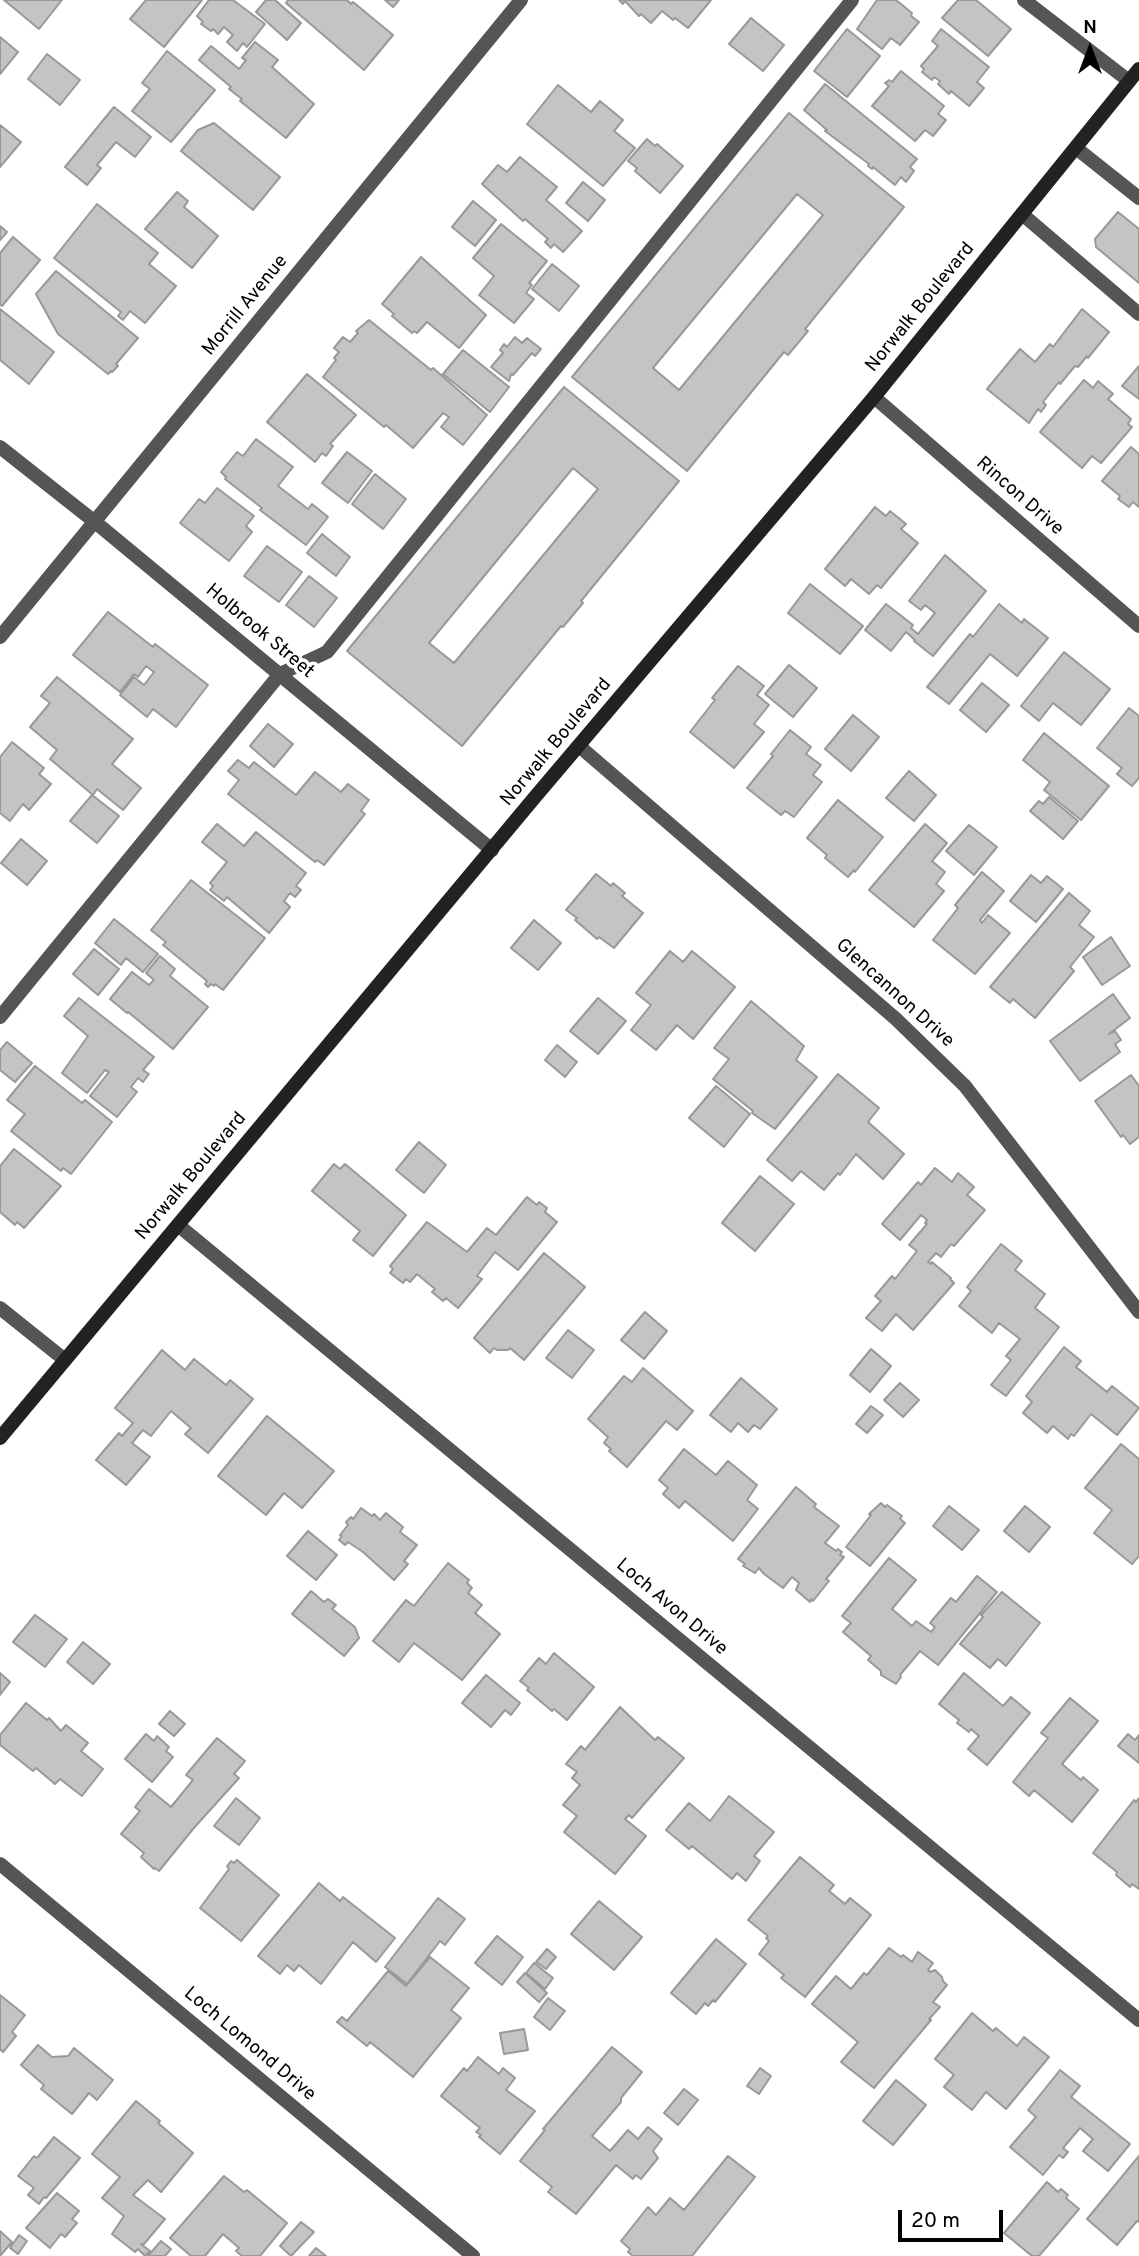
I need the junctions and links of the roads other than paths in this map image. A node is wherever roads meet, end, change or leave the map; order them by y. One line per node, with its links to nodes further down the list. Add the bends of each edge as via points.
1 (521, 0): 12 (street, Morrill Avenue)
2 (852, 0): 15 (street, via 327,652)
3 (1024, 0): 5 (street)
4 (1139, 69): 5 (main road, Norwalk Boulevard)
5 (1129, 81): 6 (main road, Norwalk Boulevard)
6 (1076, 148): 7 (street); 8 (main road, Norwalk Boulevard)
7 (1139, 198)
8 (1022, 214): 9 (street); 10 (main road, Norwalk Boulevard)
9 (1139, 314)
10 (874, 397): 13 (street, Rincon Drive); 16 (main road, Norwalk Boulevard)
11 (0, 447): 12 (street, Holbrook Street)
12 (95, 522): 14 (street, Morrill Avenue); 15 (street, Holbrook Street)
13 (1139, 626)
14 (0, 637)
15 (280, 674): 17 (street, Holbrook Street); 18 (street)
16 (579, 746): 17 (main road, Norwalk Boulevard); 21 (street, Glencannon Drive, via 896,1018 965,1086)
17 (492, 850): 19 (main road, Norwalk Boulevard)
18 (0, 1017)
19 (178, 1224): 22 (main road, Norwalk Boulevard); 25 (street, Loch Avon Drive)
20 (0, 1308): 22 (street)
21 (1139, 1312)
22 (65, 1360): 23 (main road, Norwalk Boulevard)
23 (0, 1438)
24 (0, 1864): 26 (street, Loch Lomond Drive)
25 (1139, 2020)
26 (473, 2256)

